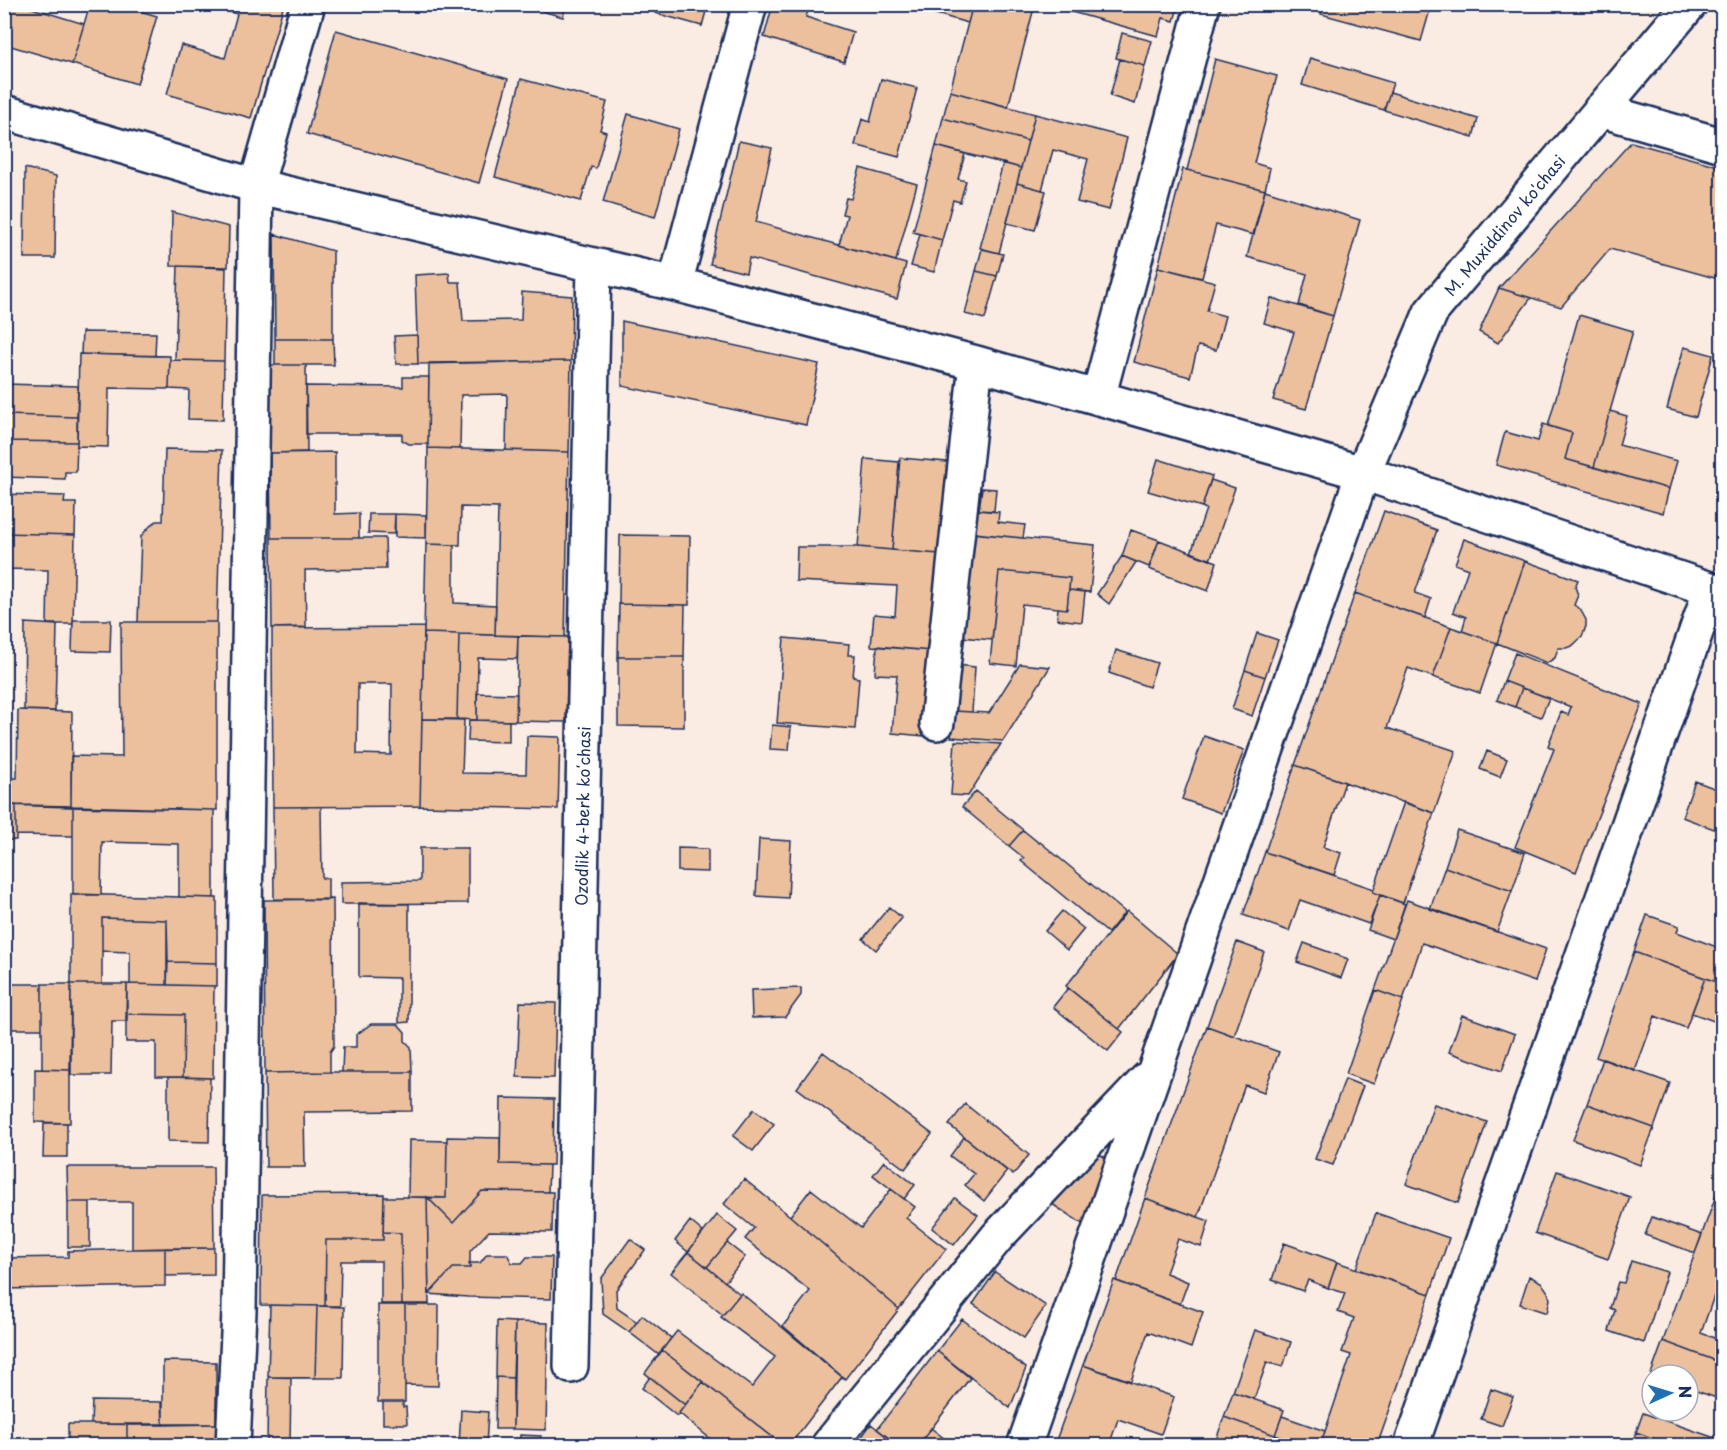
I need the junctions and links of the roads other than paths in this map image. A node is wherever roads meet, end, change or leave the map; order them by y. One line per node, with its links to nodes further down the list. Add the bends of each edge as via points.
1 (308, 4): 8 (street)
2 (750, 4): 10 (street)
3 (1203, 4): 12 (street)
4 (1690, 4): 5 (street, M. Muxiddinov ko'chasi)
5 (1600, 110): 7 (street); 13 (street, M. Muxiddinov ko'chasi, via 1431,312)
6 (4, 112): 8 (street)
7 (1722, 145)
8 (255, 186): 9 (street); 18 (street, via 239,1311)
9 (594, 266): 10 (street); 17 (street, Ozodlik 4-berk koʻchasi)
10 (675, 284): 11 (street)
11 (976, 363): 12 (street); 15 (street)
12 (1098, 398): 13 (street)
13 (1363, 473): 14 (street); 16 (street, M. Muxiddinov ko'chasi)
14 (1717, 591): 21 (street)
15 (937, 723)
16 (1154, 1071): 19 (street, via 998,1236); 20 (street, M. Muxiddinov ko'chasi)
17 (571, 1366)
18 (233, 1446)
19 (828, 1446)
20 (1024, 1446)
21 (1411, 1446)

